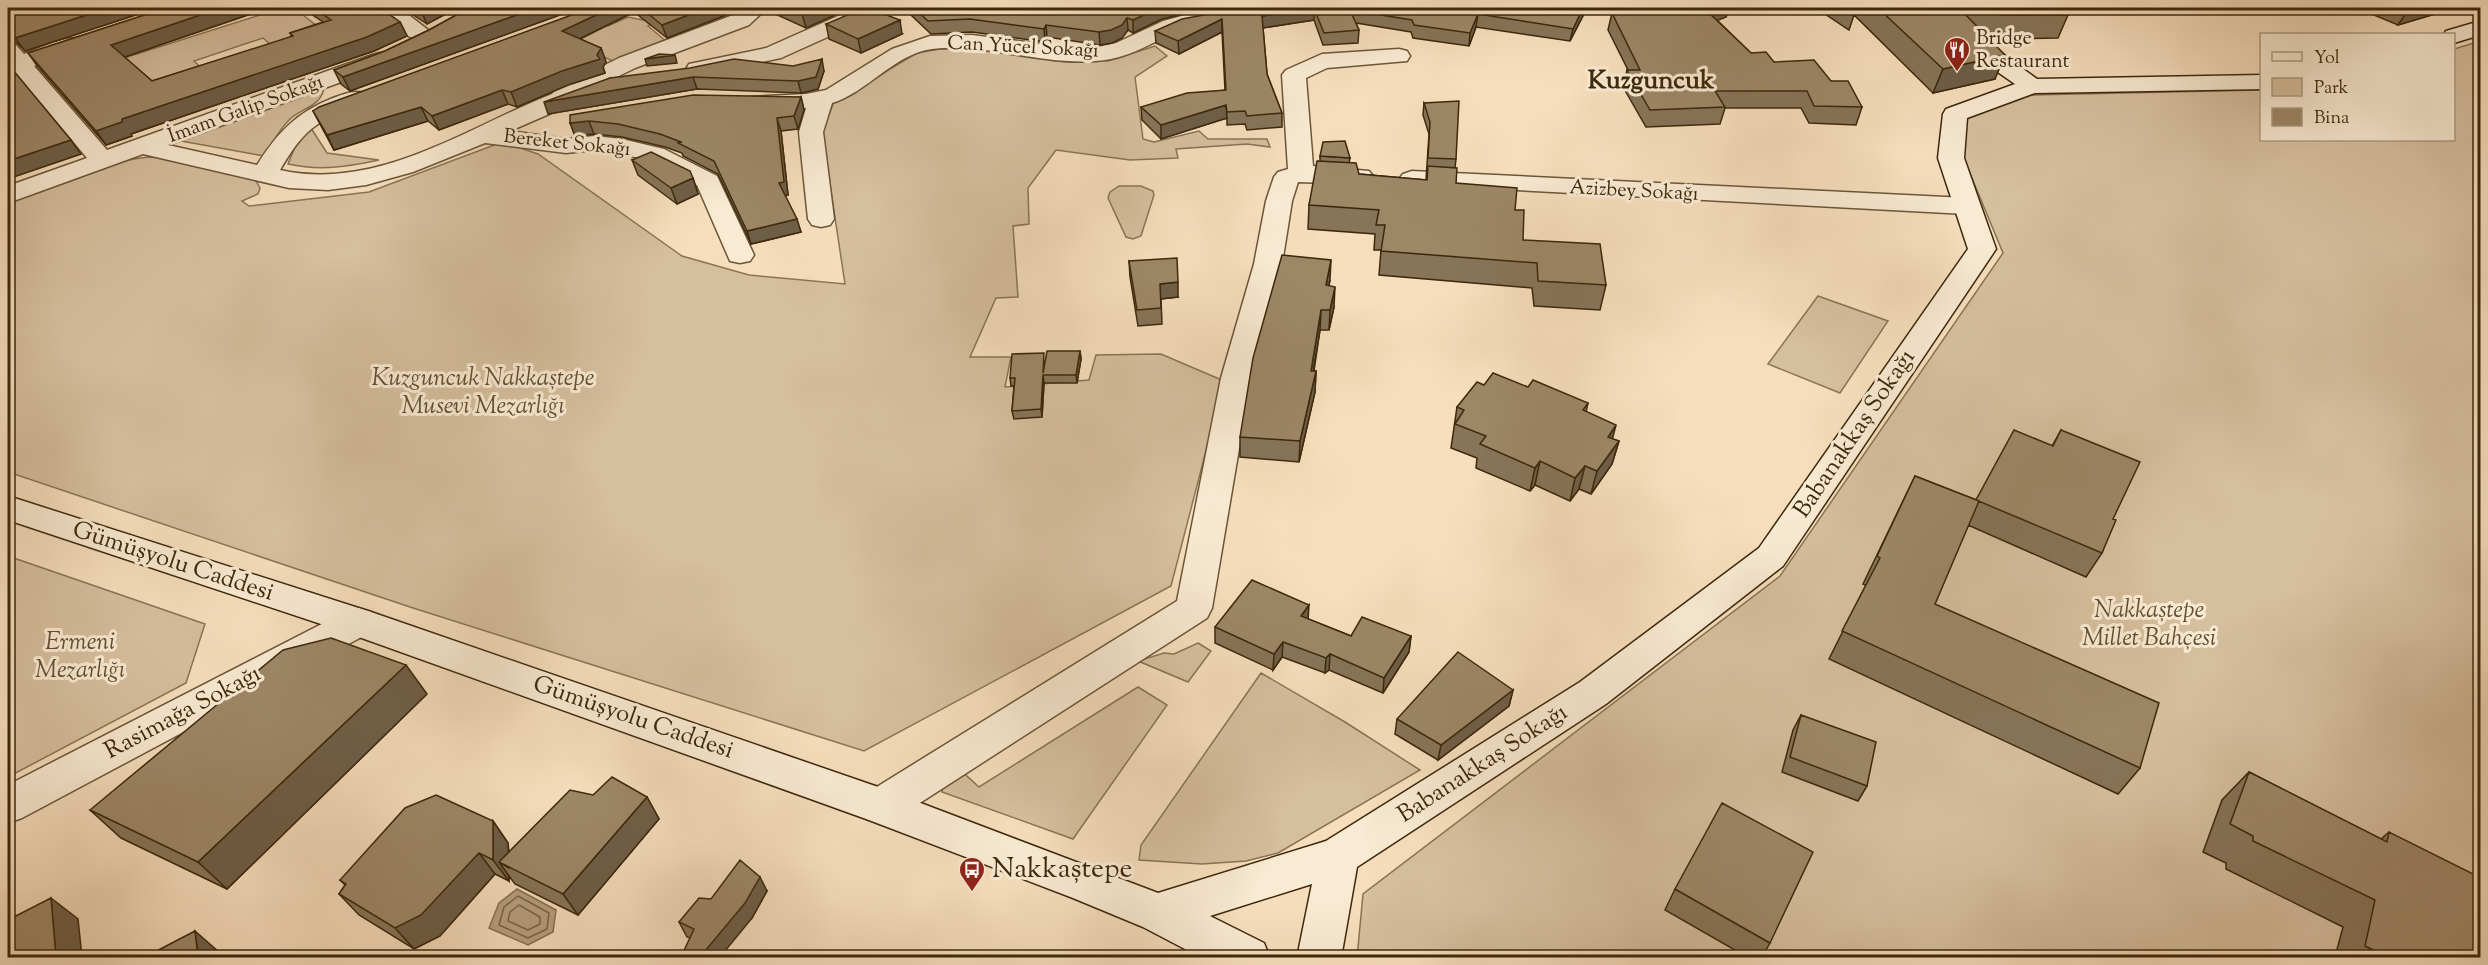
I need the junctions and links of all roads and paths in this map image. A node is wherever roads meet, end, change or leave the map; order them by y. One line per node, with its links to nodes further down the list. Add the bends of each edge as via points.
1 (387, 8): 19 (street, İmam Galip Sokağı, via 435,33 372,63)
2 (756, 8): 16 (street, via 741,20 627,63)
3 (873, 8): 16 (street, via 773,53 610,81)
4 (1942, 8): 12 (street, via 1997,61)
5 (1206, 18): 14 (street, Can Yücel Sokağı, via 1171,26 1119,51 1099,54 964,41 931,43 908,49 835,94)
6 (2481, 28): 7 (street)
7 (2455, 36)
8 (96, 37): 10 (street)
9 (1399, 56): 21 (street, via 1322,61 1294,75)
10 (11, 60): 20 (street)
11 (2260, 82): 12 (street, Babanakkaş Sokağı)
12 (2032, 86): 24 (street, Babanakkaş Sokağı, via 1955,114 1951,158)
13 (380, 89): 22 (street, via 301,123 289,134)
14 (822, 97): 15 (street, Can Yücel Sokağı, via 801,102); 25 (street, via 811,132)
15 (738, 101)
16 (547, 103): 18 (street)
17 (570, 120): 18 (street)
18 (488, 133): 22 (street, via 350,182 310,183); 26 (street, Bereket Sokağı, via 566,146 594,143 655,154 708,181)
19 (143, 147): 20 (street, İmam Galip Sokağı); 22 (street)
20 (103, 161): 23 (street, İmam Galip Sokağı)
21 (1301, 173): 24 (street, Azizbey Sokağı); 30 (street, via 1287,177 1279,201 1268,264 1236,378 1194,608)
22 (264, 175)
23 (8, 195)
24 (1966, 206): 31 (street, Babanakkaş Sokağı, via 1982,249 1771,557 1593,693)
25 (821, 219)
26 (740, 255)
27 (8, 508): 28 (street, Gümüşyolu Caddesi)
28 (358, 622): 29 (street, Rasimağa Sokağı); 30 (street, Gümüşyolu Caddesi)
29 (8, 805)
30 (881, 806): 32 (street, Gümüşyolu Caddesi)
31 (1338, 856): 32 (street, Babanakkaş Sokağı); 34 (street)
32 (1158, 913): 33 (street, Gümüşyolu Caddesi)
33 (1248, 957)
34 (1319, 957)

